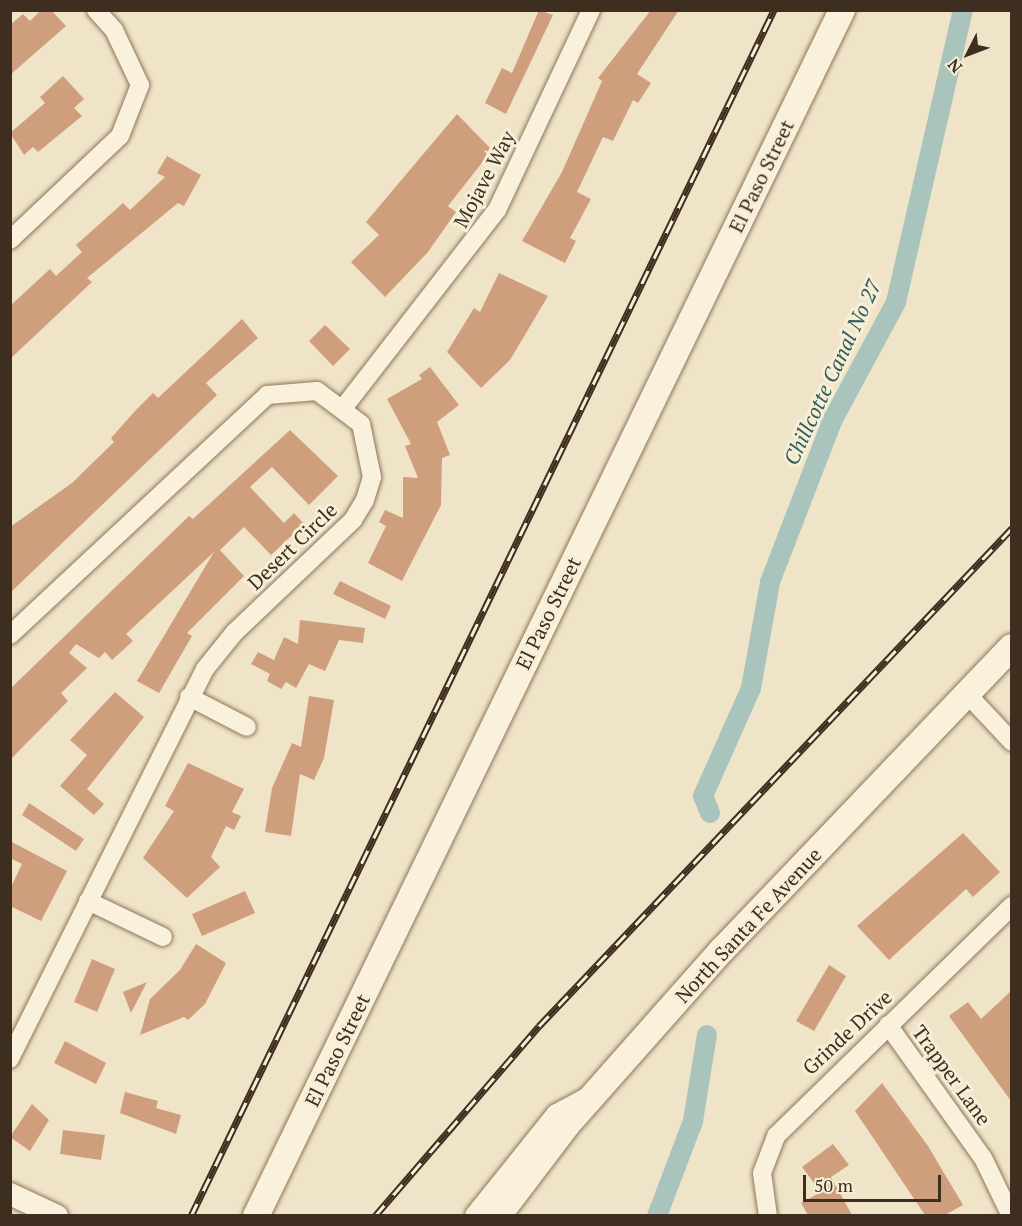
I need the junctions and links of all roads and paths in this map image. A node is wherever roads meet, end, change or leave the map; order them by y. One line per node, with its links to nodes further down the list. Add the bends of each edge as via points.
1 (96, 10): 4 (street, via 114,30 140,85 120,136)
2 (591, 10): 5 (street, Mojave Way, via 497,210)
3 (842, 10): 20 (main road, El Paso Street)
4 (10, 240)
5 (344, 407): 6 (street, Desert Circle, via 317,391 267,395); 9 (street, Desert Circle, via 361,424 370,451 372,477 365,500 353,520 234,633)
6 (10, 635)
7 (1011, 647): 8 (main road, North Santa Fe Avenue)
8 (967, 694): 11 (street); 17 (main road, North Santa Fe Avenue)
9 (189, 697): 10 (street); 12 (street, Desert Circle)
10 (247, 727)
11 (1011, 742)
12 (88, 901): 14 (street); 16 (street, Desert Circle)
13 (1011, 906): 15 (street, Grinde Drive)
14 (163, 937)
15 (888, 1025): 23 (street, Grinde Drive, via 776,1136 762,1173); 24 (street, Trapper Lane, via 968,1135)
16 (10, 1059)
17 (589, 1098): 21 (street, via 557,1115); 22 (main road, North Santa Fe Avenue)
18 (10, 1194): 19 (street)
19 (60, 1215)
20 (256, 1215)
21 (476, 1215)
22 (498, 1215)
23 (768, 1215)
24 (1011, 1215)

